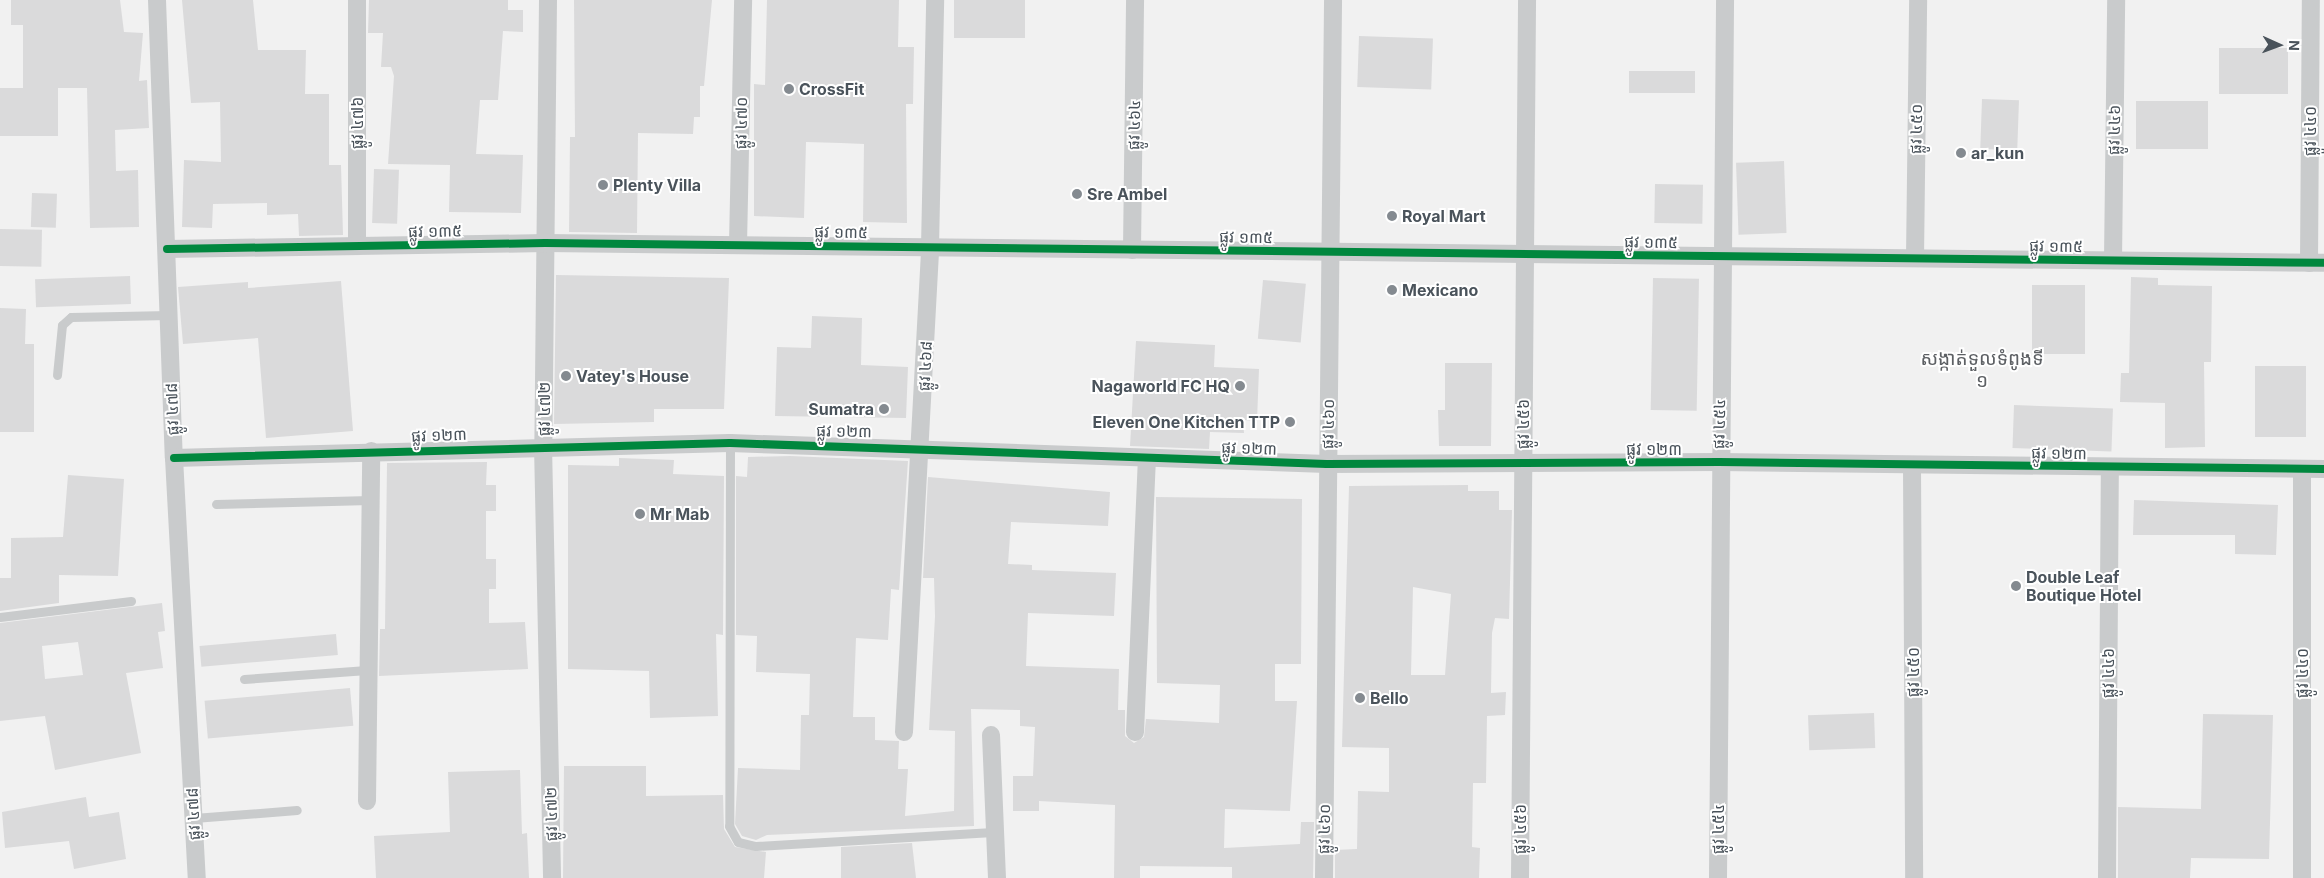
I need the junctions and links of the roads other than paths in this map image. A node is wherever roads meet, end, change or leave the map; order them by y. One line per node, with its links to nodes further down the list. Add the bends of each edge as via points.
1 (157, 0): 17 (street, ផ្លូវ ៤៧៨)
2 (357, 0): 15 (street, ផ្លូវ ៤៧៦)
3 (548, 0): 13 (street, ផ្លូវ ៤៧២)
4 (744, 0): 14 (street, ផ្លូវ ៤៧០)
5 (935, 0): 16 (street, ផ្លូវ ៤៦៨)
6 (1135, 0): 18 (street, ផ្លូវ ៤៦៤)
7 (1333, 0): 19 (street, ផ្លូវ ៤៦០)
8 (1527, 0): 20 (street, ផ្លូវ ៤៥៦)
9 (1725, 0): 21 (street, ផ្លូវ ៤៥៤)
10 (1918, 0): 22 (street, ផ្លូវ ៤៥០)
11 (2116, 0): 23 (street, ផ្លូវ ៤៤៦)
12 (2311, 0): 24 (street, ផ្លូវ ៤៤០)
13 (545, 243): 14 (street, ផ្លូវ ១៣៥); 15 (street, ផ្លូវ ១៣៥); 28 (street, ផ្លូវ ៤៧២)
14 (738, 245): 16 (street, ផ្លូវ ១៣៥)
15 (357, 246): 17 (street, ផ្លូវ ១៣៥)
16 (930, 247): 18 (street, ផ្លូវ ១៣៥); 29 (street, ផ្លូវ ៤៦៨)
17 (167, 249): 25 (street, ផ្លូវ ៤៧៨)
18 (1132, 250): 19 (street, ផ្លូវ ១៣៥)
19 (1331, 252): 20 (street, ផ្លូវ ១៣៥); 35 (street, ផ្លូវ ៤៦០)
20 (1524, 254): 21 (street, ផ្លូវ ១៣៥); 33 (street, ផ្លូវ ៤៥៦)
21 (1721, 256): 22 (street, ផ្លូវ ១៣៥); 34 (street, ផ្លូវ ៤៥៤)
22 (1915, 258): 23 (street, ផ្លូវ ១៣៥)
23 (2113, 260): 24 (street, ផ្លូវ ១៣៥)
24 (2316, 263)
25 (169, 315): 26 (lane, via 71,316 62,326); 31 (street, ផ្លូវ ៤៧៨)
26 (57, 375)
27 (730, 443): 28 (street, ផ្លូវ ១២៣); 29 (street, ផ្លូវ ១២៣); 52 (lane, via 729,826 738,842 756,846)
28 (544, 445): 30 (street, ផ្លូវ ១២៣); 54 (street, ផ្លូវ ៤៧២)
29 (922, 446): 32 (street, ផ្លូវ ១២៣); 46 (street, ផ្លូវ ៤៦៨)
30 (371, 451): 31 (street, ផ្លូវ ១២៣); 40 (street)
31 (174, 458): 51 (street, ផ្លូវ ៤៧៨)
32 (1147, 458): 35 (street, ផ្លូវ ១២៣); 47 (street)
33 (1523, 462): 34 (street, ផ្លូវ ១២៣); 35 (street, ផ្លូវ ១២៣); 57 (street, ផ្លូវ ៤៥៦)
34 (1718, 462): 36 (street, ផ្លូវ ១២៣); 58 (street, ផ្លូវ ៤៥៤)
35 (1327, 464): 56 (street, ផ្លូវ ៤៦០)
36 (1912, 466): 37 (street, ផ្លូវ ១២៣); 59 (street, ផ្លូវ ៤៥០)
37 (2110, 468): 38 (street, ផ្លូវ ១២៣); 60 (street, ផ្លូវ ៤៤៦)
38 (2302, 469): 39 (street, ផ្លូវ ១២៣); 61 (street, ផ្លូវ ៤៤០)
39 (2324, 469)
40 (370, 500): 41 (lane); 44 (street)
41 (216, 504)
42 (132, 601): 43 (lane)
43 (0, 617)
44 (367, 670): 45 (lane); 49 (street)
45 (244, 679)
46 (904, 732)
47 (1135, 732)
48 (991, 735): 52 (street)
49 (367, 801)
50 (297, 810): 51 (lane)
51 (194, 818): 53 (street, ផ្លូវ ៤៧៨)
52 (993, 832): 55 (street)
53 (197, 878)
54 (552, 878)
55 (997, 878)
56 (1324, 878)
57 (1520, 878)
58 (1718, 878)
59 (1914, 878)
60 (2107, 878)
61 (2302, 878)

